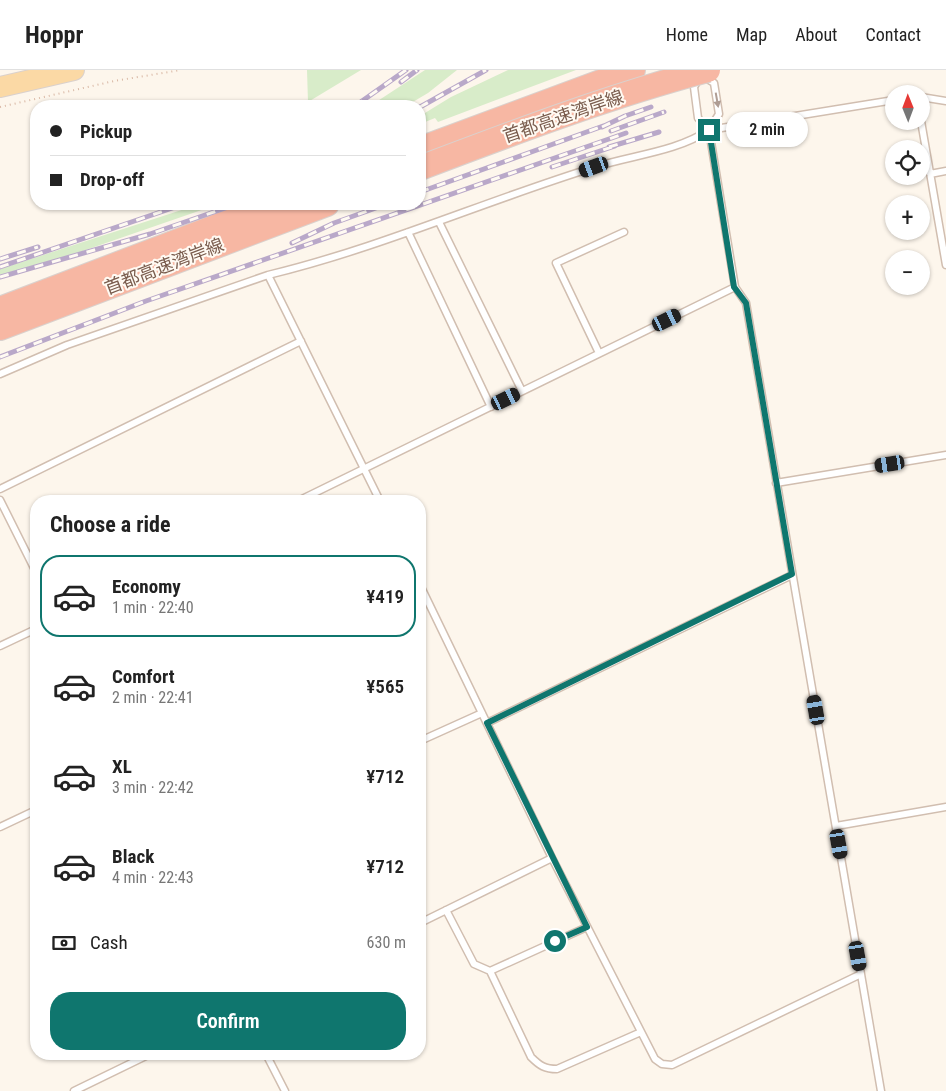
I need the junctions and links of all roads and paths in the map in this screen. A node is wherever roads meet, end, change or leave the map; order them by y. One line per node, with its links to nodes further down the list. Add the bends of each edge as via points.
1 (74, 70): 6 (main road)
2 (181, 70): 10 (path)
3 (622, 70): 15 (highway, 首都高速湾岸線)
4 (633, 70): 16 (highway)
5 (702, 71): 14 (lane, via 694,87 698,118); 14 (lane, one-way to 14, via 714,84 719,114); 17 (highway, 首都高速湾岸線, bridge, via 546,121)
6 (48, 73): 7 (main road)
7 (0, 87)
8 (930, 98): 12 (lane)
9 (30, 100): 13 (path)
10 (31, 100)
11 (885, 101): 14 (lane)
12 (946, 101)
13 (0, 107)
14 (709, 130): 24 (lane, via 694,140 594,167); 29 (lane)
15 (426, 145)
16 (426, 145)
17 (426, 165)
18 (946, 171): 19 (lane)
19 (930, 174): 27 (lane)
20 (251, 210): 30 (highway, 首都高速湾岸線)
21 (260, 210): 31 (highway)
22 (303, 210): 32 (highway)
23 (311, 210): 32 (highway, 首都高速湾岸線)
24 (440, 222): 25 (lane); 36 (lane)
25 (408, 232): 28 (lane); 37 (lane)
26 (624, 232): 34 (lane, via 556,263)
27 (946, 265)
28 (268, 276): 33 (lane); 35 (lane, via 67,345)
29 (734, 287): 34 (lane); 40 (lane, via 746,303)
30 (0, 305)
31 (0, 309)
32 (0, 326)
33 (301, 341): 39 (lane); 41 (lane)
34 (599, 353): 36 (lane)
35 (0, 374)
36 (522, 391): 37 (lane)
37 (491, 407): 39 (lane)
38 (946, 455): 40 (lane)
39 (364, 469): 42 (lane); 43 (lane)
40 (776, 483): 46 (lane)
41 (0, 489)
42 (310, 495)
43 (377, 495)
44 (0, 500): 45 (lane)
45 (30, 560)
46 (792, 574): 51 (lane); 55 (lane)
47 (426, 597): 50 (lane)
48 (30, 632): 49 (lane)
49 (0, 646)
50 (482, 713): 51 (lane); 52 (lane)
51 (487, 723): 57 (lane)
52 (426, 738)
53 (946, 807): 55 (lane)
54 (30, 813): 56 (lane)
55 (836, 826): 62 (lane)
56 (0, 827)
57 (552, 858): 58 (lane); 60 (lane)
58 (446, 910): 59 (lane); 61 (lane, via 474,964)
59 (426, 919)
60 (587, 927): 61 (lane); 63 (lane)
61 (490, 971): 63 (lane, via 531,1057 547,1069 557,1069)
62 (861, 974): 63 (lane, via 672,1065 655,1059); 68 (lane)
63 (641, 1032)
64 (138, 1060): 66 (lane)
65 (269, 1060): 67 (lane)
66 (74, 1091)
67 (285, 1091)
68 (881, 1091)

